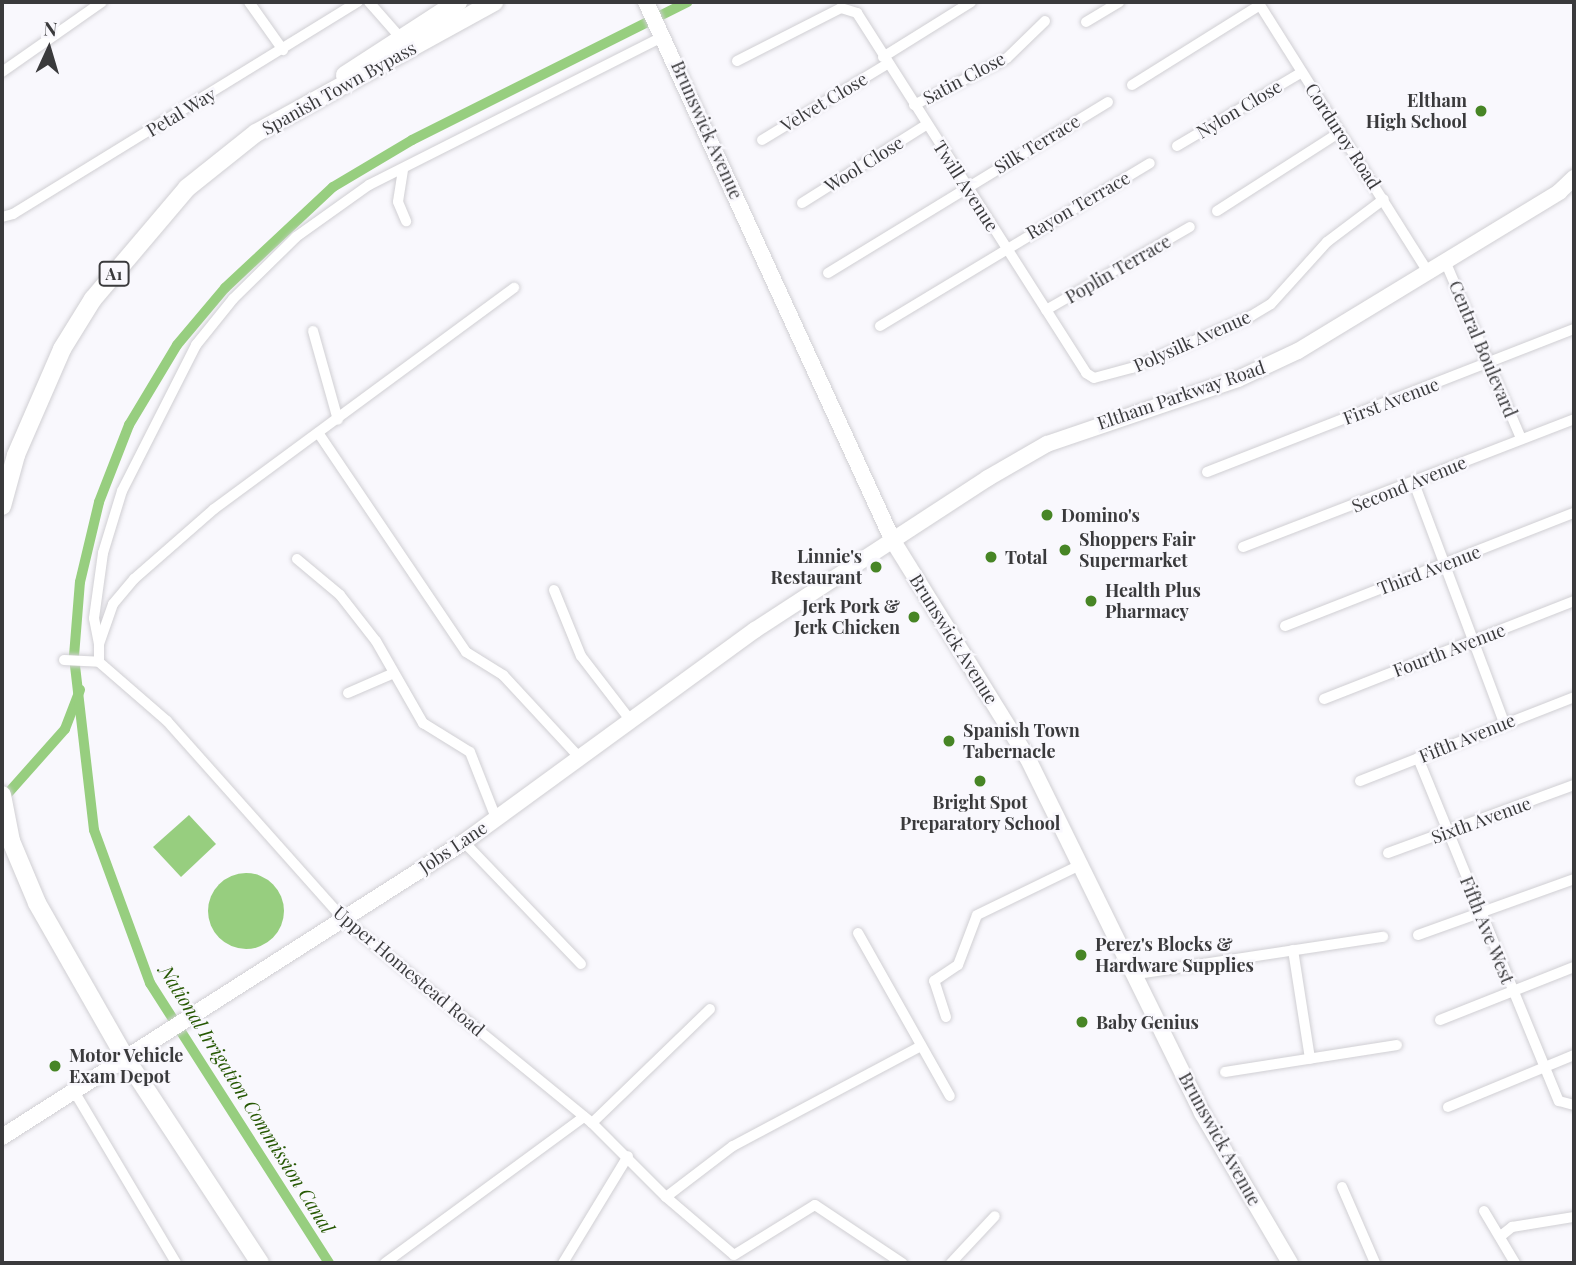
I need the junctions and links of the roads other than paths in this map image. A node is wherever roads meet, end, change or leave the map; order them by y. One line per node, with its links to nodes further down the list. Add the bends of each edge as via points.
1 (102, 2): 18 (street)
2 (249, 2): 15 (street)
3 (358, 2): 15 (street, Petal Way)
4 (369, 2): 14 (street)
5 (458, 2): 14 (main road, A1)
6 (494, 2): 22 (main road, Spanish Town Bypass / A1)
7 (646, 2): 13 (street, Brunswick Avenue)
8 (971, 2): 16 (street, Velvet Close)
9 (1119, 2): 12 (street)
10 (1259, 3): 19 (street, Corduroy Road); 20 (street)
11 (1045, 21): 23 (street, Satin Close, via 1007,58)
12 (1086, 22)
13 (662, 32): 29 (street); 57 (street, Brunswick Avenue)
14 (399, 36): 22 (main road, A1)
15 (283, 50): 35 (street, Petal Way, via 13,214)
16 (885, 60): 17 (street, Twill Avenue, via 856,13 841,8); 23 (street, Twill Avenue); 26 (street, Velvet Close)
17 (737, 61)
18 (2, 72)
19 (1302, 72): 25 (street, Corduroy Road); 27 (street, Nylon Close)
20 (1132, 85)
21 (1108, 102): 31 (street, Silk Terrace)
22 (306, 104): 55 (main road, Spanish Town Bypass / A1, via 256,133 187,188 93,299 62,349 37,403)
23 (914, 105): 24 (street, Twill Avenue)
24 (926, 125): 31 (street, Twill Avenue); 33 (street, Wool Close)
25 (1340, 132): 32 (street, Corduroy Road); 34 (street)
26 (762, 140)
27 (1177, 146)
28 (1150, 163): 38 (street, Rayon Terrace)
29 (403, 170): 36 (street, via 398,202); 65 (street, via 369,185 296,237 233,299 196,345 122,491 103,553 94,618)
30 (1574, 178): 39 (street, Eltham Parkway Road, via 1559,192)
31 (967, 187): 38 (street, Twill Avenue); 41 (street, Silk Terrace)
32 (1384, 199): 40 (street, Corduroy Road); 48 (street, Polysilk Avenue, via 1327,242 1271,304 1251,316 1105,379)
33 (802, 203)
34 (1217, 211)
35 (2, 216)
36 (406, 222)
37 (1190, 227): 43 (street, Poplin Terrace)
38 (1006, 247): 43 (street, Twill Avenue); 44 (street, Rayon Terrace)
39 (1445, 261): 40 (street, Eltham Parkway Road); 47 (street, Central Boulevard)
40 (1427, 270): 57 (street, Eltham Parkway Road, via 1298,351 1238,379 1047,444)
41 (828, 274)
42 (514, 288): 50 (street)
43 (1046, 310): 48 (street, Twill Avenue)
44 (880, 326)
45 (1574, 329): 47 (street, First Avenue)
46 (313, 331): 50 (street)
47 (1488, 364): 52 (street, Central Boulevard); 53 (street, First Avenue)
48 (1086, 373)
49 (1574, 419): 52 (street, Second Avenue)
50 (338, 420): 51 (street)
51 (319, 434): 65 (street, via 214,509 134,579 113,604); 74 (street, via 466,652 503,675)
52 (1521, 438): 54 (street, Second Avenue)
53 (1207, 472)
54 (1414, 483): 58 (street, Second Avenue); 60 (street)
55 (2, 506)
56 (1574, 513): 60 (street, Third Avenue)
57 (893, 541): 72 (street, Jobs Lane, via 755,629); 83 (street, Brunswick Avenue, via 1027,757)
58 (1243, 547)
59 (297, 559): 68 (street, via 340,595 376,642)
60 (1445, 564): 63 (street, Third Avenue); 64 (street)
61 (554, 590): 72 (street, via 581,656)
62 (1574, 601): 64 (street, Fourth Avenue)
63 (1285, 626)
64 (1475, 639): 71 (street, Fourth Avenue); 73 (street)
65 (99, 644): 67 (street)
66 (64, 660): 67 (street)
67 (95, 661): 86 (street, Upper Homestead Road, via 167,722)
68 (392, 674): 69 (street); 79 (street, via 423,723 470,752)
69 (348, 692)
70 (1574, 696): 73 (street, Fifth Avenue)
71 (1324, 699)
72 (631, 721): 74 (street, Jobs Lane)
73 (1504, 722): 75 (street, Fifth Avenue)
74 (579, 757): 79 (street, Jobs Lane)
75 (1418, 758): 76 (street, Fifth Avenue); 80 (street, Fifth Ave West)
76 (1360, 781)
77 (1574, 785): 80 (street, Sixth Avenue)
78 (2, 795): 101 (main road, via 11,841 37,903)
79 (496, 818): 81 (street, Jobs Lane)
80 (1448, 834): 82 (street, Sixth Avenue); 85 (street, Fifth Ave West)
81 (464, 842): 86 (street, Jobs Lane); 91 (street)
82 (1388, 853)
83 (1082, 864): 93 (street, Brunswick Avenue); 96 (street, via 977,915 958,965 934,981)
84 (1574, 879): 85 (street)
85 (1479, 915): 88 (street); 94 (street, Fifth Ave West)
86 (344, 920): 101 (street, Jobs Lane); 109 (street, Upper Homestead Road)
87 (858, 933): 99 (street)
88 (1418, 935)
89 (1383, 937): 90 (street)
90 (1293, 950): 93 (street); 102 (street)
91 (581, 964)
92 (1574, 967): 94 (street)
93 (1137, 974): 124 (street, Brunswick Avenue, via 1202,1114)
94 (1512, 992): 97 (street); 103 (street, Fifth Ave West)
95 (710, 1009): 109 (street)
96 (946, 1017)
97 (1440, 1020)
98 (1397, 1045): 102 (street)
99 (921, 1046): 106 (street); 113 (street, via 733,1146)
100 (1574, 1055): 103 (street)
101 (126, 1059): 105 (street, Jobs Lane); 119 (main road)
102 (1310, 1059): 104 (street)
103 (1544, 1066): 107 (street, Fifth Ave West, via 1559,1101); 108 (street)
104 (1224, 1072)
105 (74, 1091): 110 (street, Jobs Lane); 118 (street)
106 (950, 1096)
107 (1574, 1105)
108 (1448, 1107)
109 (588, 1120): 111 (street, Upper Homestead Road); 120 (street)
110 (2, 1137)
111 (628, 1156): 113 (street, Upper Homestead Road); 121 (street)
112 (1342, 1188): 125 (street)
113 (666, 1197): 122 (street, Upper Homestead Road, via 734,1255 815,1205)
114 (1484, 1211): 117 (street)
115 (995, 1216): 123 (street)
116 (1574, 1217): 117 (street, via 1512,1227)
117 (1502, 1235): 126 (street)
118 (176, 1263)
119 (260, 1263)
120 (385, 1263)
121 (563, 1263)
122 (902, 1263)
123 (951, 1263)
124 (1290, 1263)
125 (1375, 1263)
126 (1515, 1263)

